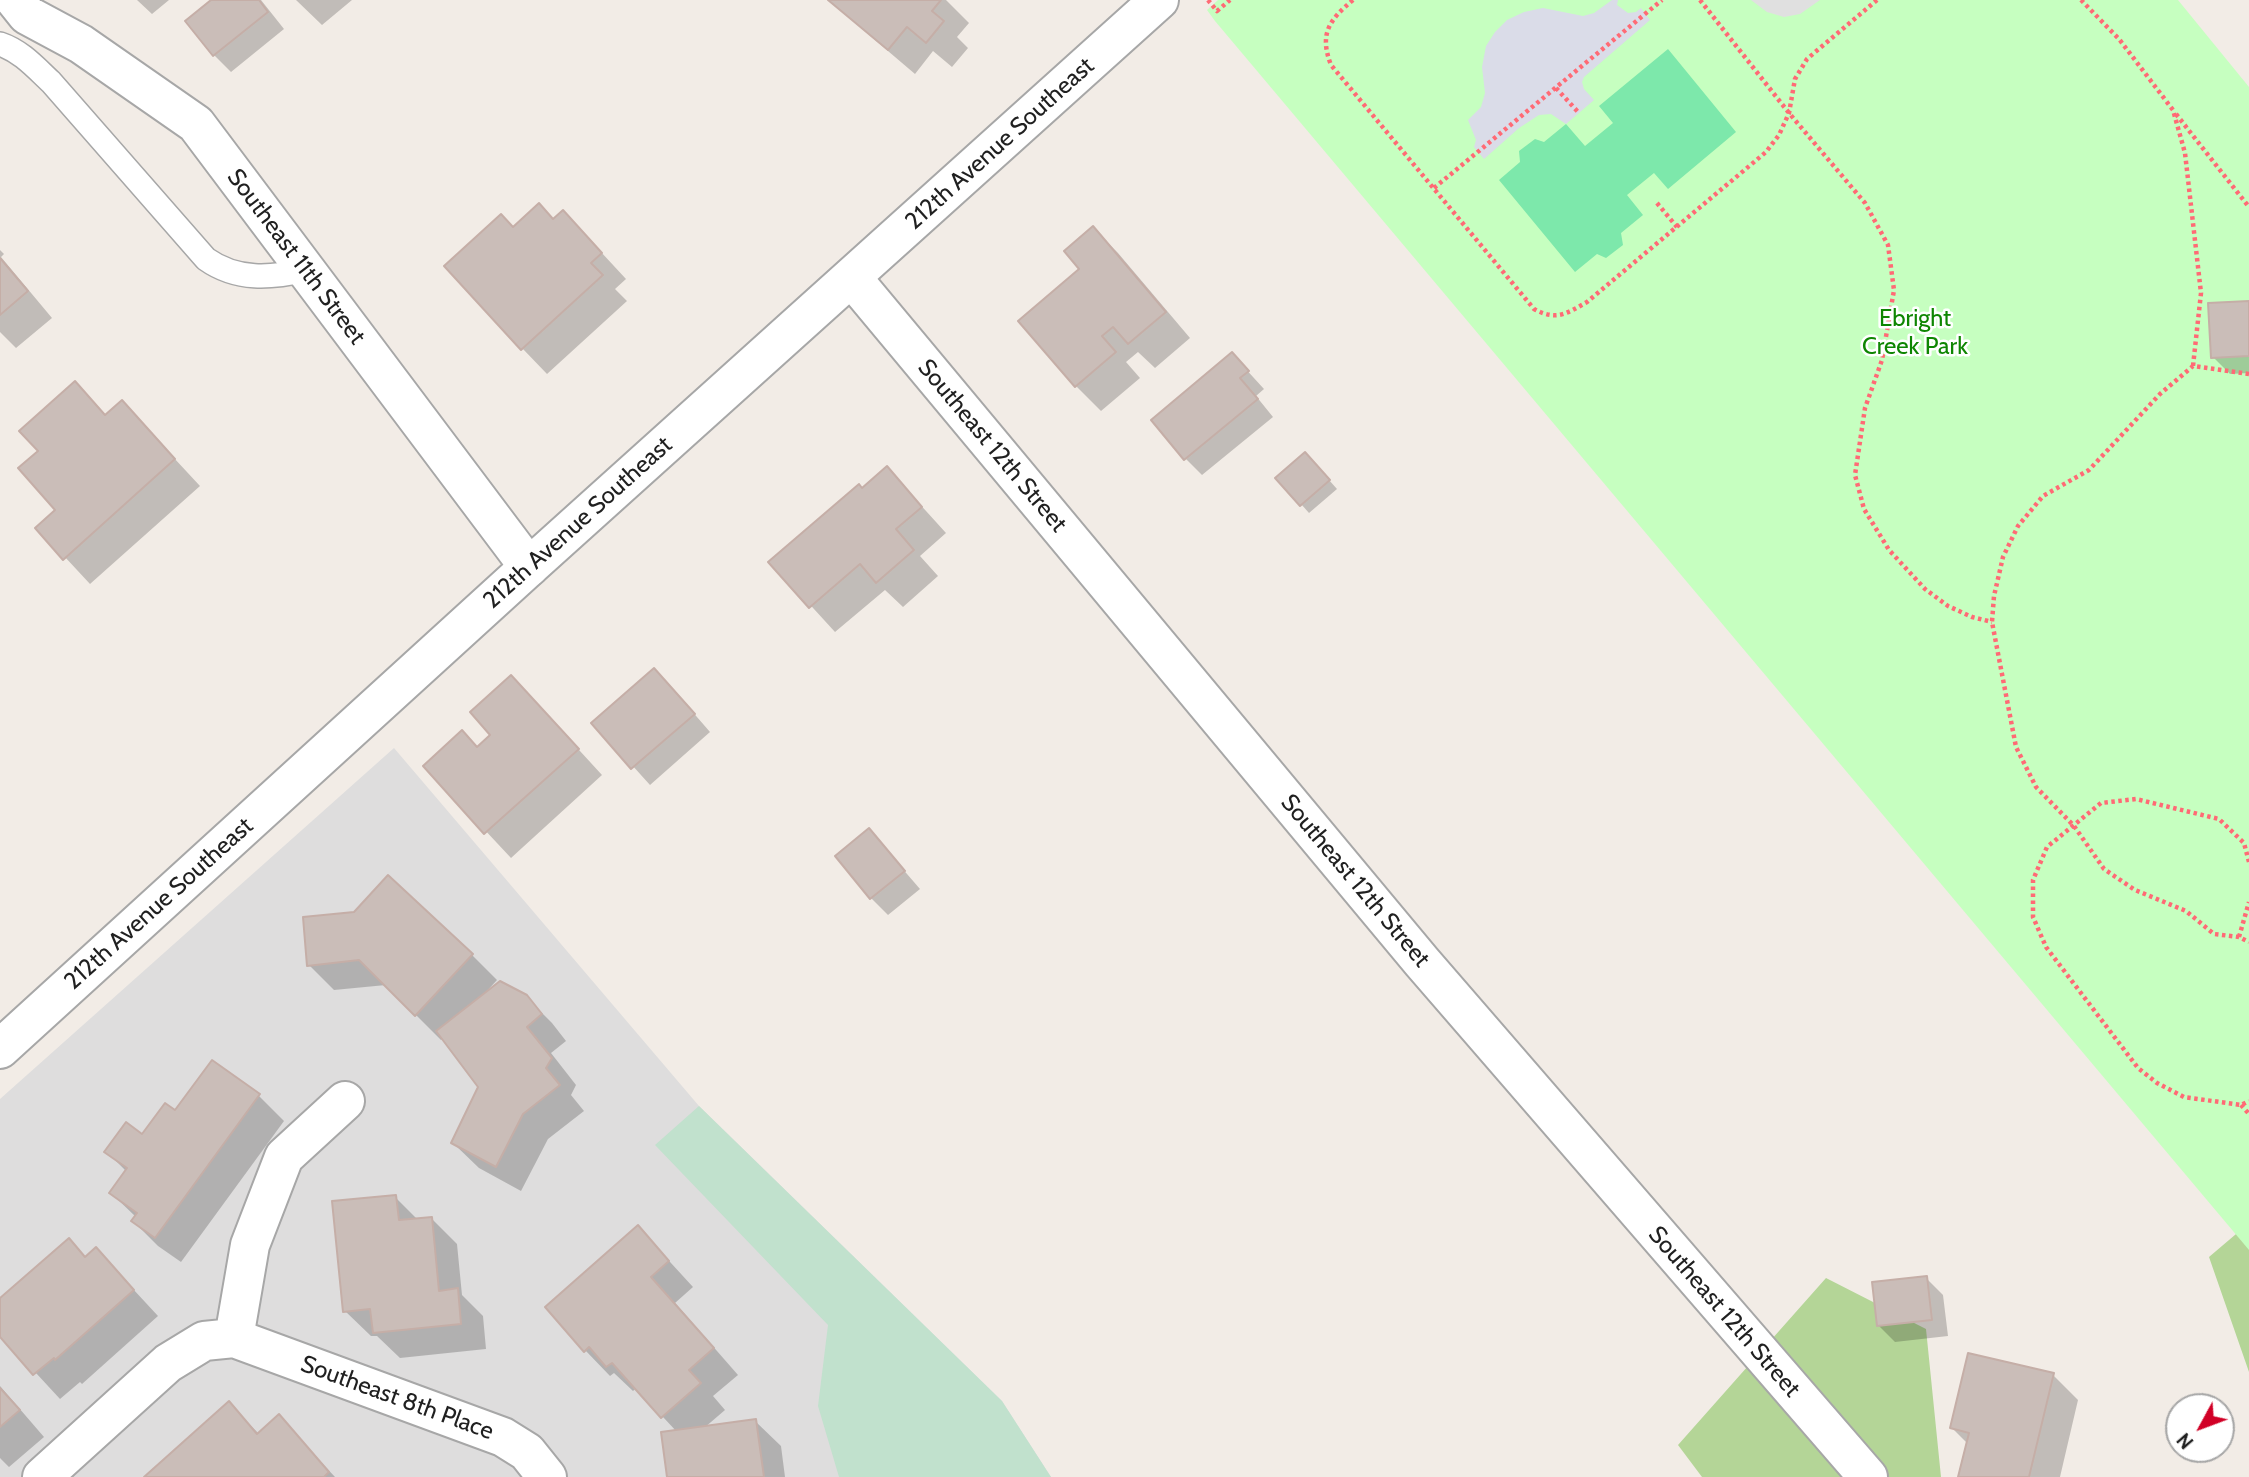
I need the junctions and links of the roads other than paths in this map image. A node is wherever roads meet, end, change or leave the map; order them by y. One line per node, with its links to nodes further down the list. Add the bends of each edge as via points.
1 (15, 0): 4 (street, Southeast 11th Street, via 27,15 81,44 196,124)
2 (1159, 0): 5 (street, 212th Avenue Southeast)
3 (0, 44): 4 (lane, via 29,60 51,82 206,259 220,269 264,277)
4 (306, 270): 6 (street, Southeast 11th Street)
5 (852, 278): 6 (street, 212th Avenue Southeast); 12 (street, Southeast 12th Street, via 1422,962)
6 (529, 567): 7 (street, 212th Avenue Southeast)
7 (0, 1049)
8 (345, 1101): 9 (street, via 284,1157 250,1245)
9 (234, 1338): 10 (street, via 204,1341 168,1363); 11 (street, Southeast 8th Place, via 502,1437 527,1452)
10 (42, 1477)
11 (547, 1477)
12 (1868, 1477)

